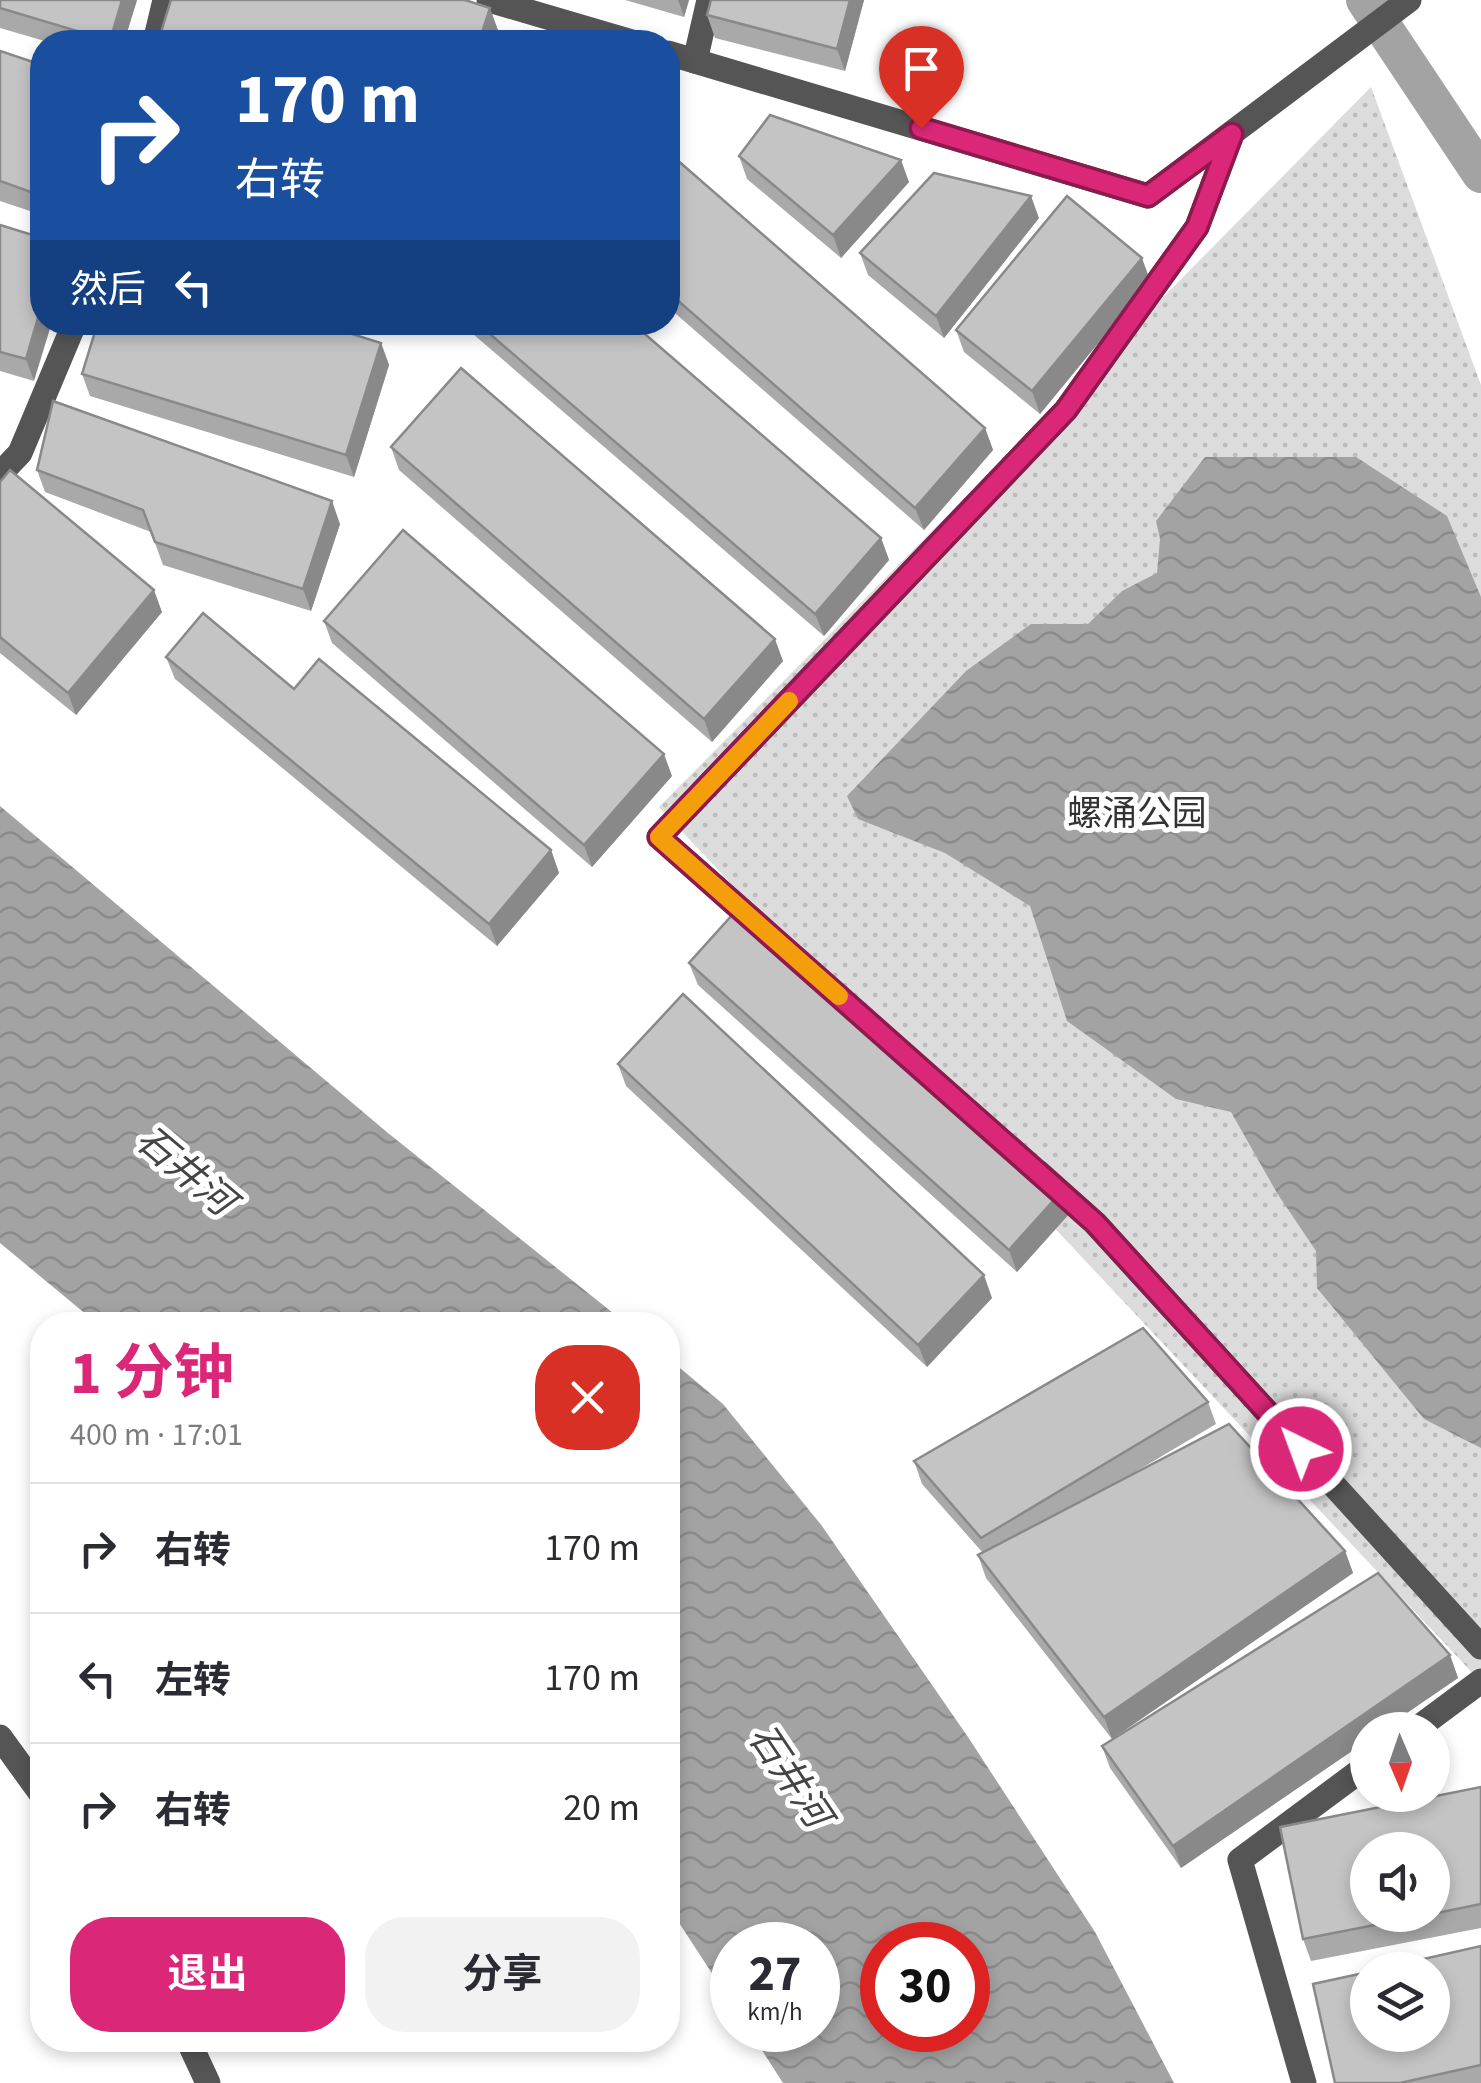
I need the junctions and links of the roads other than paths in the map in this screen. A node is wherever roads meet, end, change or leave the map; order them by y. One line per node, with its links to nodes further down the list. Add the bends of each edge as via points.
1 (165, 0): 5 (street)
2 (490, 0): 6 (street)
3 (709, 0): 8 (street)
4 (1409, 0): 9 (street)
5 (158, 30)
6 (591, 30)
7 (680, 57): 8 (street)
8 (695, 61): 9 (street, via 1148,196)
9 (1232, 134): 12 (street, via 1197,227 1066,410 659,837)
10 (70, 335): 11 (street, via 20,453)
11 (0, 474)
12 (790, 953)
13 (1022, 1159): 14 (street, via 1095,1223)
14 (1481, 1647)
15 (1481, 1681): 16 (street)
16 (1439, 1712)
17 (0, 1738): 19 (street)
18 (1350, 1778): 22 (street, via 1240,1860)
19 (30, 1779)
20 (194, 2052): 21 (street)
21 (208, 2083)
22 (1304, 2083)

